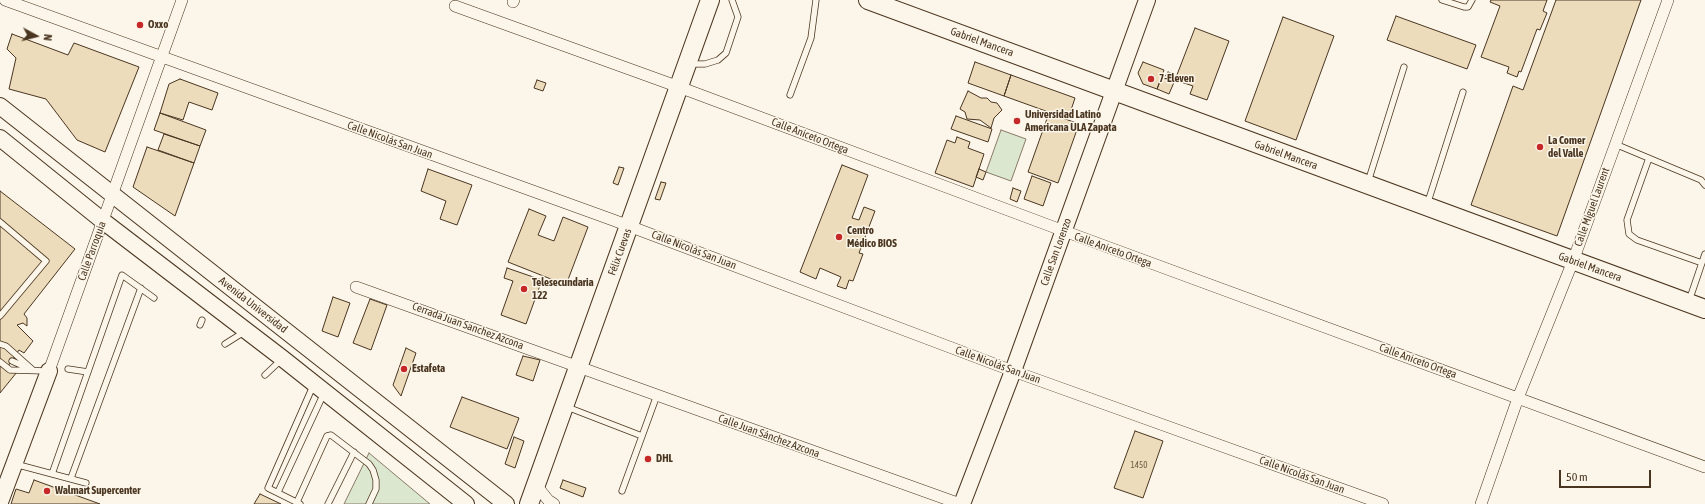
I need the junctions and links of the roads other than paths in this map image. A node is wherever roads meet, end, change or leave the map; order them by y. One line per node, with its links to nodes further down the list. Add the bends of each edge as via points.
1 (5, 0): 13 (street, Calle Nicolás San Juan)
2 (182, 0): 13 (street, Calle Parroquia)
3 (710, 0): 14 (main road, Félix Cuevas)
4 (732, 0): 14 (lane, via 738,17 726,53 718,60 705,64)
5 (816, 0): 19 (lane, via 811,38)
6 (868, 0): 11 (main road, Gabriel Mancera)
7 (1147, 0): 17 (main road, Calle San Lorenzo)
8 (1442, 0): 9 (lane, via 1468,7)
9 (1472, 0)
10 (1668, 0): 22 (street, Calle Miguel Laurent)
11 (896, 5): 17 (main road, Gabriel Mancera)
12 (455, 6): 16 (street, Calle Aniceto Ortega)
13 (162, 58): 26 (street, Calle Parroquia); 30 (street, Calle Nicolás San Juan)
14 (687, 64): 16 (main road, Félix Cuevas)
15 (1404, 68): 24 (lane)
16 (679, 87): 30 (main road, Félix Cuevas); 31 (street, Calle Aniceto Ortega)
17 (1114, 91): 24 (main road, Gabriel Mancera); 31 (main road, Calle San Lorenzo)
18 (1463, 92): 27 (lane)
19 (790, 95)
20 (0, 106): 26 (main road, Avenida Universidad)
21 (1, 141): 28 (main road)
22 (1615, 144): 23 (lane); 33 (street, Calle Miguel Laurent)
23 (1650, 158): 25 (lane, via 1701,180); 34 (lane, via 1627,220 1629,234 1637,240)
24 (1367, 185): 27 (main road, Gabriel Mancera)
25 (1705, 185)
26 (112, 194): 28 (street, Calle Parroquia); 72 (main road, Avenida Universidad)
27 (1427, 207): 33 (main road, Gabriel Mancera)
28 (103, 221): 40 (main road); 49 (street, Calle Parroquia)
29 (0, 222): 39 (lane, via 46,260)
30 (629, 226): 46 (main road, Félix Cuevas); 50 (street, Calle Nicolás San Juan)
31 (1064, 232): 50 (main road, Calle San Lorenzo); 55 (street, Calle Aniceto Ortega)
32 (1705, 254): 34 (lane)
33 (1573, 261): 38 (main road, Gabriel Mancera); 55 (street, Calle Miguel Laurent)
34 (1702, 263): 38 (lane)
35 (356, 287): 46 (street, Cerrada Juan Sanchez Azcona)
36 (141, 288): 37 (lane); 51 (lane, via 122,275); 62 (lane)
37 (154, 298)
38 (1697, 306)
39 (0, 316)
40 (246, 330): 42 (lane); 43 (main road)
41 (0, 344): 48 (lane, via 6,346)
42 (225, 344)
43 (282, 358): 52 (lane); 53 (main road)
44 (12, 360): 48 (lane)
45 (0, 362): 48 (lane, via 10,370)
46 (579, 366): 54 (street, Calle Juan Sánchez Azcona); 56 (main road, Félix Cuevas)
47 (68, 369): 51 (lane)
48 (33, 370): 49 (lane)
49 (49, 371): 59 (main road, Calle Parroquia)
50 (1013, 371): 75 (main road, Calle San Lorenzo); 76 (street, Calle Nicolás San Juan)
51 (88, 372): 61 (lane)
52 (265, 375)
53 (319, 388): 66 (lane); 66 (lane, via 268,488); 71 (main road)
54 (657, 395): 57 (lane); 75 (street, Calle Juan Sánchez Azcona)
55 (1518, 398): 60 (street, Calle Aniceto Ortega); 77 (street, Calle Miguel Laurent)
56 (564, 406): 57 (lane); 64 (main road, Félix Cuevas)
57 (642, 436): 65 (lane)
58 (354, 452): 68 (lane, via 334,436 327,436); 69 (lane); 70 (lane, via 375,474 376,489)
59 (15, 464): 61 (lane); 67 (main road, Calle Parroquia)
60 (1705, 467)
61 (52, 474): 62 (lane)
62 (71, 478): 63 (lane)
63 (86, 484)
64 (536, 485): 73 (main road, Félix Cuevas); 74 (street)
65 (622, 491)
66 (278, 492): 68 (lane)
67 (1, 498)
68 (298, 503)
69 (328, 504)
70 (369, 504)
71 (466, 504)
72 (506, 504)
73 (529, 504)
74 (554, 504)
75 (961, 504)
76 (1383, 504)
77 (1481, 504)

